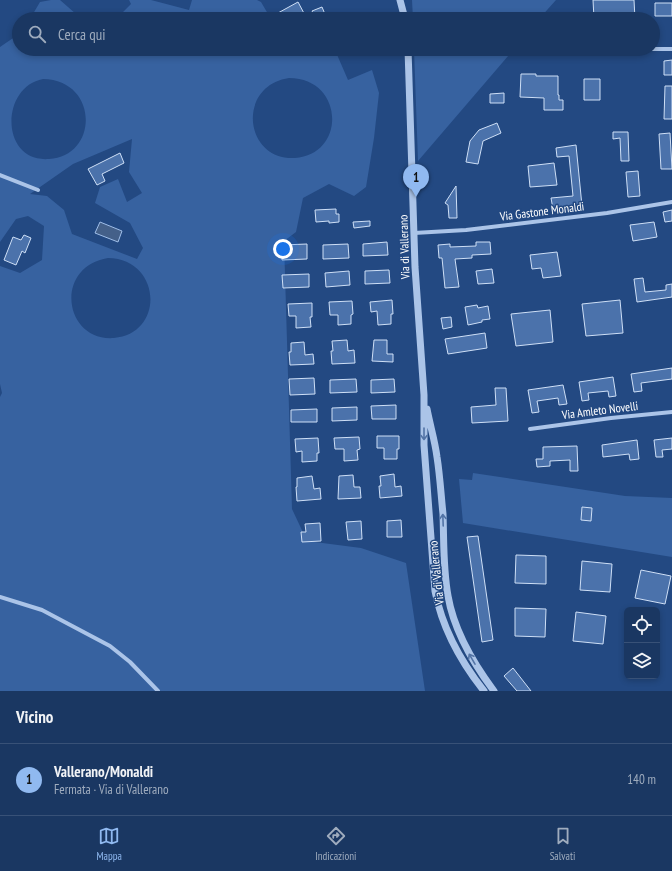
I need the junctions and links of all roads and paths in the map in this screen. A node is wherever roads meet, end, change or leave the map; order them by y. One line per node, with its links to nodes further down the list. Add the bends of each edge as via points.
1 (400, 0): 2 (street)
2 (403, 12)
3 (660, 49): 4 (street)
4 (672, 49)
5 (408, 56): 9 (street, Via di Vallerano)
6 (0, 175): 7 (street)
7 (38, 190)
8 (672, 202): 9 (street, Via Gastone Monaldi, via 607,213 466,230)
9 (414, 233): 10 (street, Via di Vallerano)
10 (424, 395): 15 (street, Via di Vallerano, one-way to 15, via 424,458 436,599 453,643); 16 (street, Via di Vallerano, one-way to 10, via 465,645 448,598 437,457)
11 (672, 412): 12 (street, Via Amleto Novelli)
12 (530, 429)
13 (0, 597): 14 (street, via 42,610 110,646 130,662)
14 (158, 691)
15 (484, 691)
16 (494, 691)

